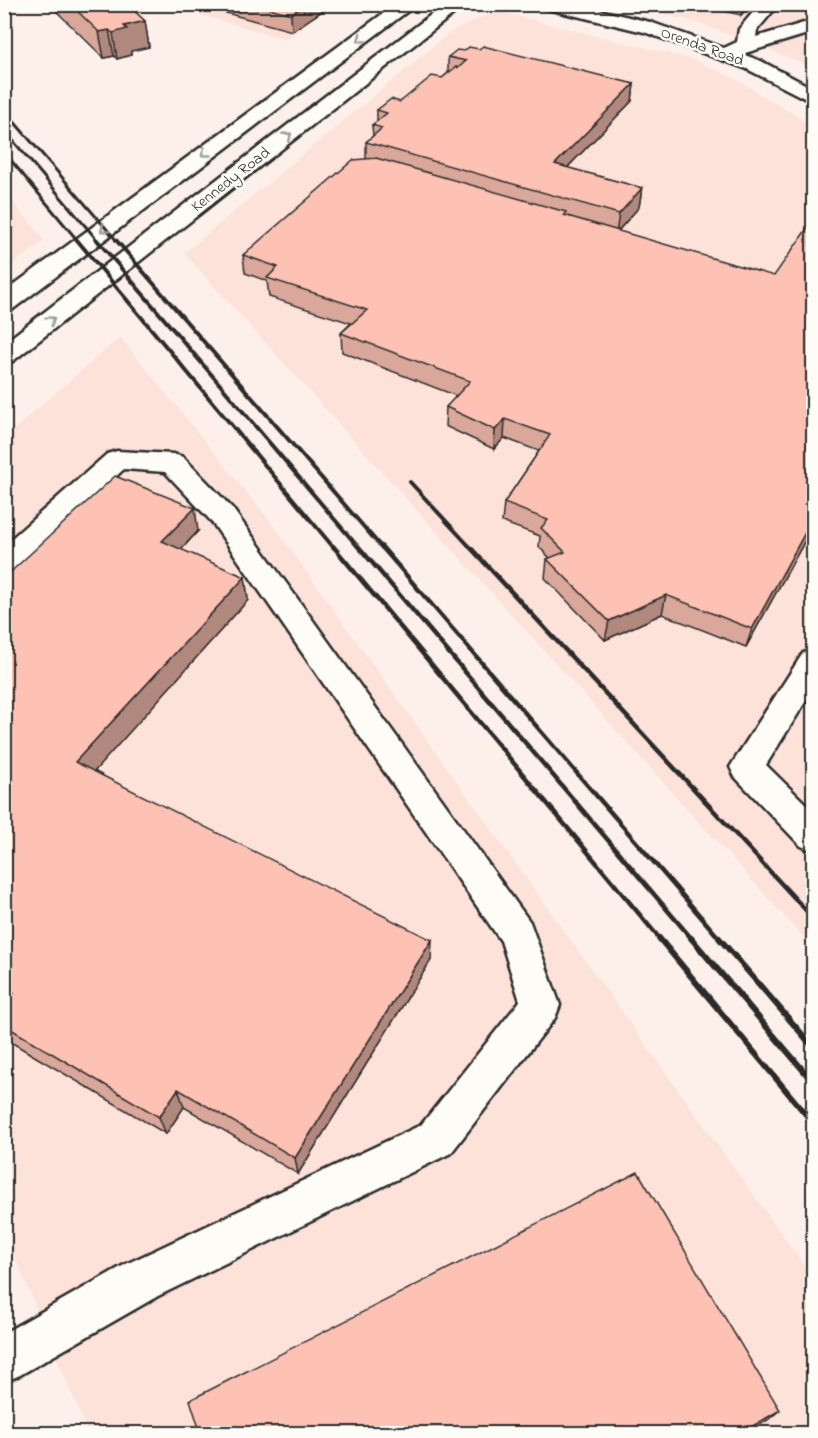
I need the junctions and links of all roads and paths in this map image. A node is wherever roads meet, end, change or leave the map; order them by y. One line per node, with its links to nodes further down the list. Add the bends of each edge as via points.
1 (28, 4): 2 (path)
2 (39, 4)
3 (408, 4): 11 (main road, Kennedy Road, one-way to 11)
4 (457, 4): 12 (main road, Kennedy Road, one-way to 4)
5 (549, 4): 9 (main road, Orenda Road, via 650,28)
6 (770, 4): 8 (main road, via 748,29)
7 (813, 26): 8 (main road)
8 (746, 45): 9 (main road)
9 (725, 55): 10 (main road, Orenda Road, via 754,65)
10 (813, 97)
11 (4, 304)
12 (4, 356)
13 (4, 562): 16 (main road, via 117,460 173,463 222,514 517,934 541,1005 436,1139 142,1280)
14 (813, 661): 15 (main road, via 747,767)
15 (813, 836)
16 (4, 1359)

